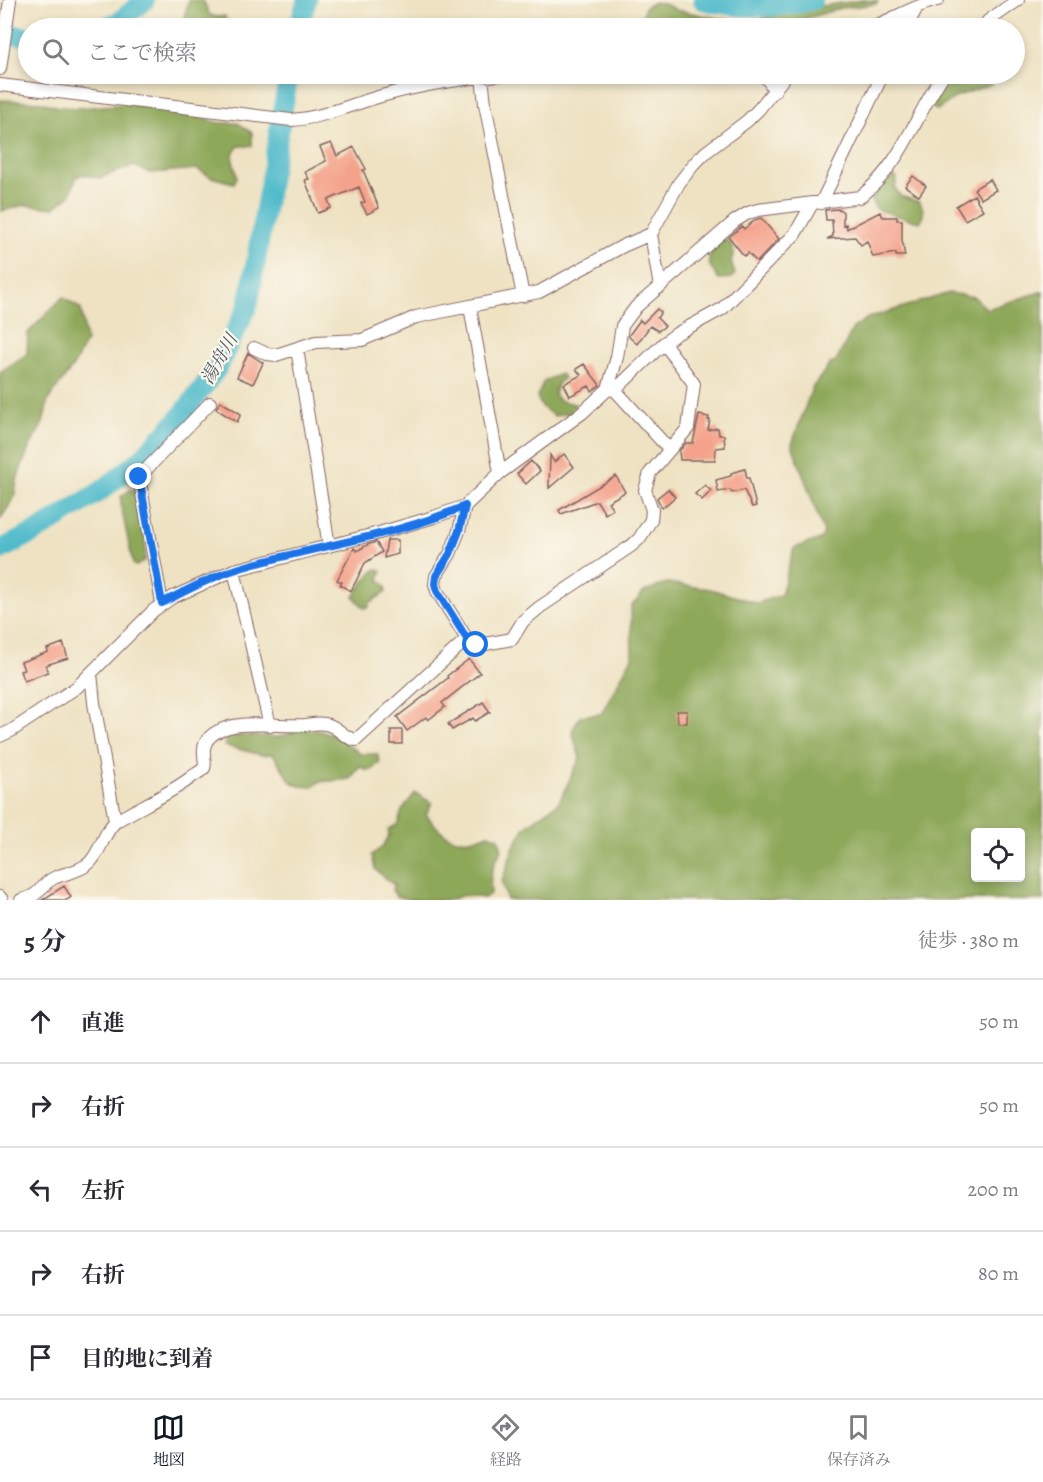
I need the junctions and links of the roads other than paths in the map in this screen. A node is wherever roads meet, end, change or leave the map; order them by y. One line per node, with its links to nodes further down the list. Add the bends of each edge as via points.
1 (938, 0): 4 (street)
2 (1018, 0): 7 (street)
3 (10, 5): 8 (street)
4 (916, 7): 5 (street); 6 (street)
5 (895, 18)
6 (911, 18)
7 (992, 18)
8 (0, 69)
9 (438, 84): 15 (street, via 291,120)
10 (483, 84): 20 (street)
11 (770, 84): 16 (street)
12 (780, 84): 16 (street)
13 (878, 84): 17 (street)
14 (937, 84): 17 (street, via 900,153 877,182 860,197)
15 (0, 85)
16 (775, 91): 18 (street, via 747,121 694,164 678,183)
17 (817, 204): 19 (street, via 748,213); 22 (street, via 795,234 722,309)
18 (651, 234): 19 (street); 20 (street, via 539,292)
19 (660, 286): 25 (street, via 622,326)
20 (523, 296): 21 (street)
21 (470, 307): 24 (street, via 416,317 362,340 316,342); 28 (street)
22 (664, 343): 25 (street); 27 (street, via 694,384 687,428)
23 (254, 348): 24 (street, via 276,356)
24 (297, 349): 30 (street)
25 (611, 389): 27 (street); 28 (street)
26 (210, 404): 32 (street, via 139,477)
27 (669, 449): 33 (street, via 650,473 645,490 651,520 639,539 540,607 523,621 512,639 480,645)
28 (500, 473): 29 (street)
29 (465, 506): 30 (street); 33 (street, via 459,531 435,584)
30 (329, 546): 31 (street)
31 (234, 570): 32 (street); 35 (street)
32 (162, 603): 34 (street)
33 (467, 639): 35 (street, via 356,740 321,723)
34 (91, 673): 36 (street, via 77,687); 37 (street)
35 (270, 726): 37 (street, via 228,727 210,736 205,741 203,768 142,809)
36 (0, 736)
37 (116, 821): 38 (street, via 89,864 53,878 33,897)
38 (21, 900)

